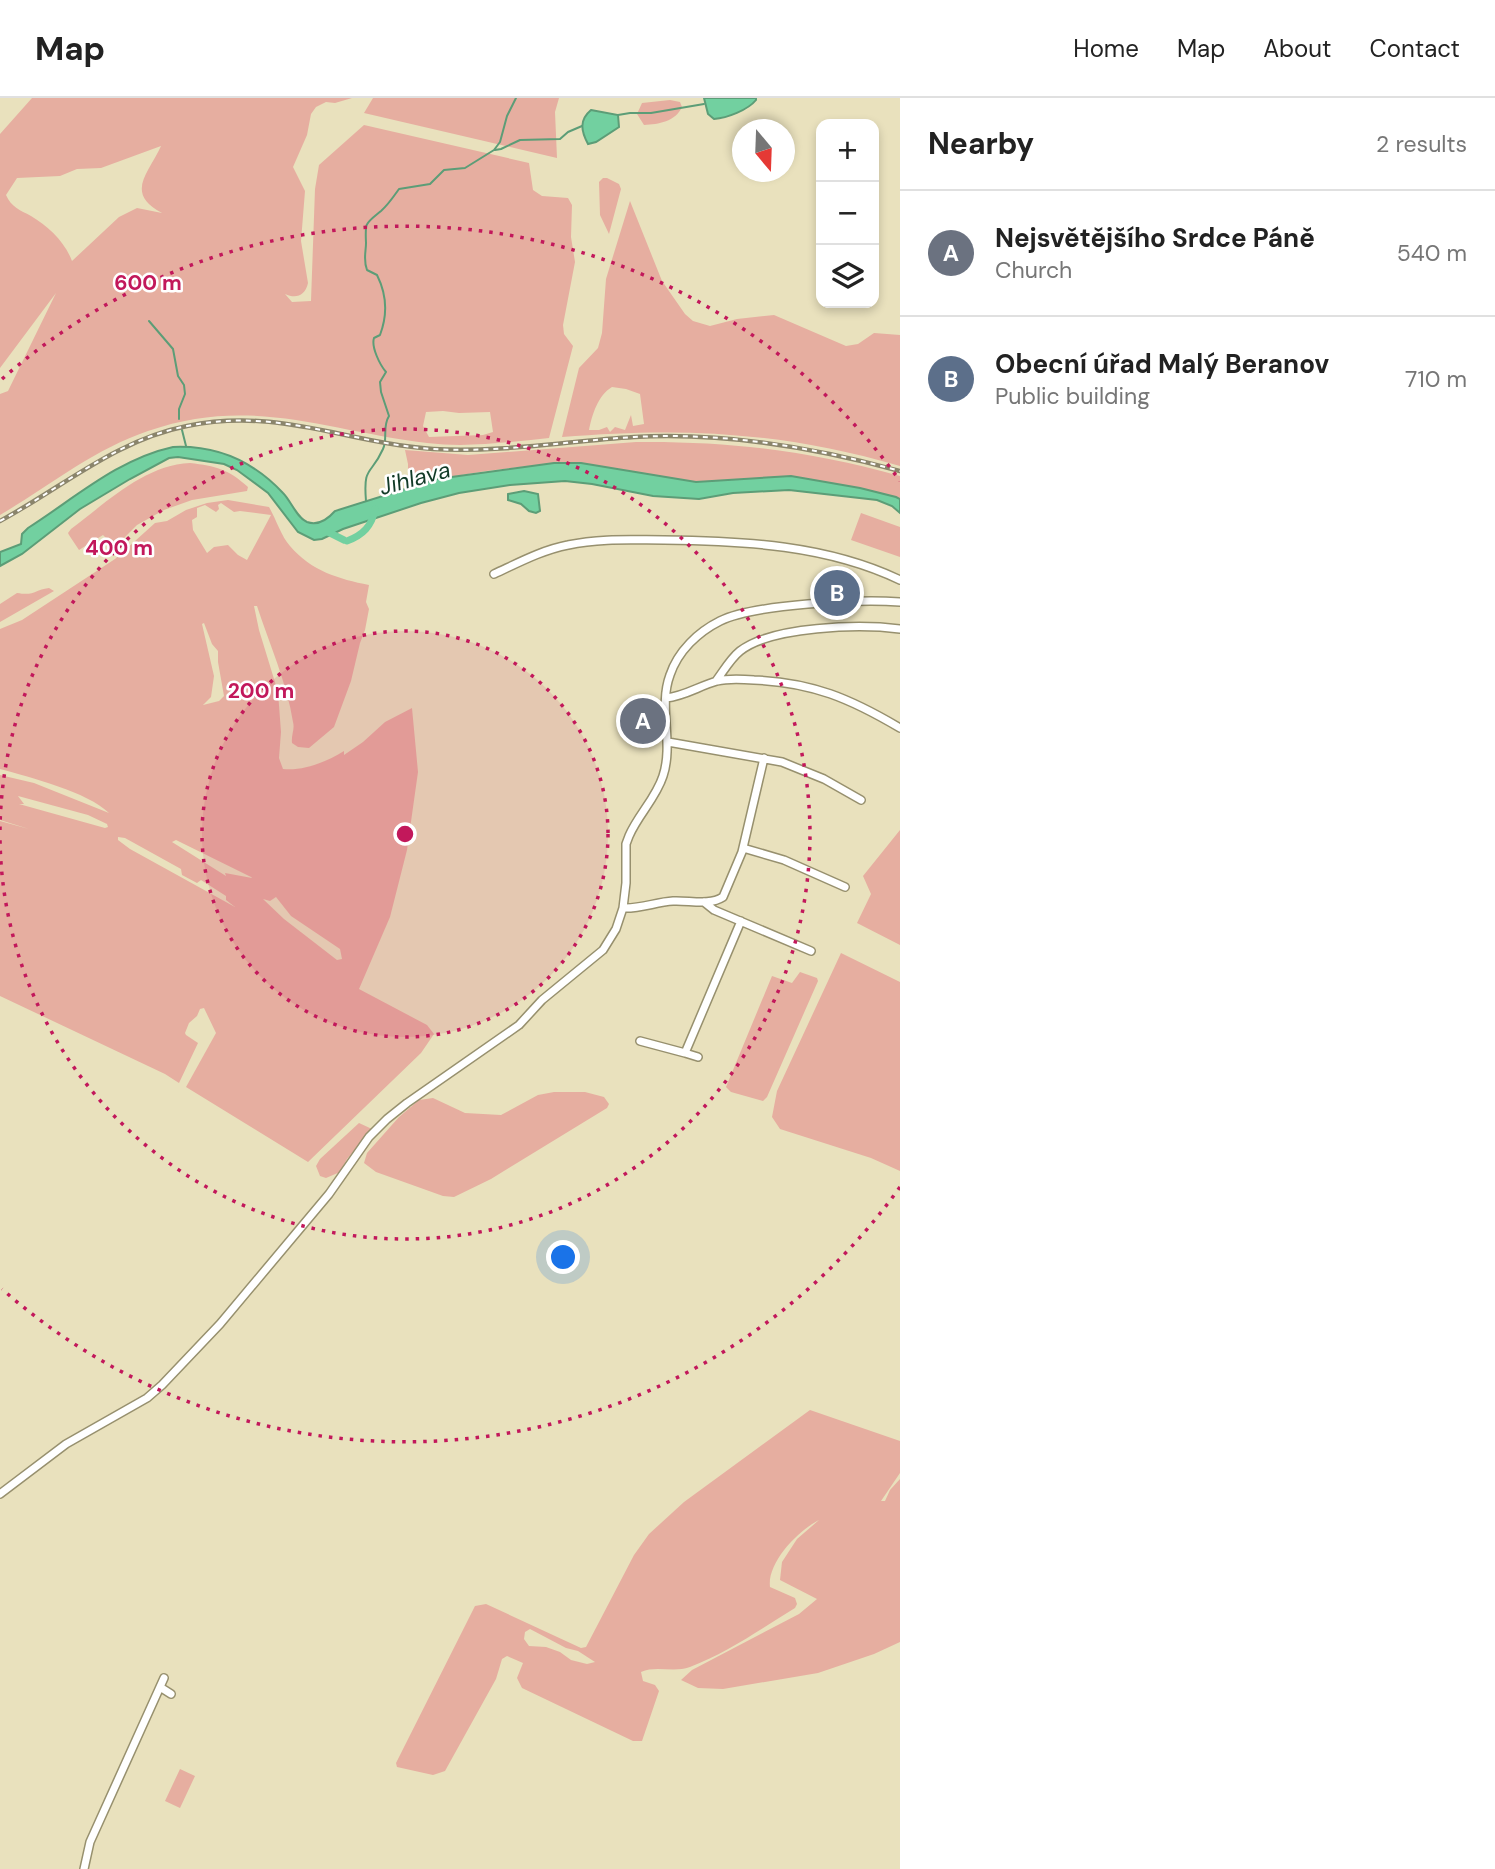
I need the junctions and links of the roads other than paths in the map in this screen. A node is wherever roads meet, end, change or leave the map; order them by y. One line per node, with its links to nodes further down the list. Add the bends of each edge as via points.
1 (494, 574): 2 (street, via 559,547 593,541 719,540 810,551)
2 (900, 580)
3 (900, 602): 6 (street, via 794,607 722,620 682,653 670,674)
4 (900, 629): 5 (street, via 812,629 782,634 738,652)
5 (716, 681): 6 (street); 7 (street, via 776,681 815,687)
6 (666, 698): 8 (street)
7 (900, 728)
8 (668, 742): 9 (street); 14 (street, via 663,776 626,844)
9 (764, 758): 10 (street, via 824,779); 11 (street)
10 (861, 800)
11 (743, 848): 12 (street); 13 (street, via 723,897)
12 (845, 887)
13 (704, 902): 14 (street); 15 (street)
14 (623, 908): 20 (street, via 612,936 597,956 519,1024 407,1103 369,1137 329,1194 220,1324 162,1385 66,1444)
15 (741, 921): 16 (street); 18 (street)
16 (811, 951)
17 (640, 1041): 18 (street)
18 (685, 1053): 19 (street)
19 (698, 1057)
20 (0, 1494)
21 (164, 1678): 22 (street)
22 (160, 1687): 23 (street); 24 (street, via 90,1842)
23 (171, 1694)
24 (84, 1869)

